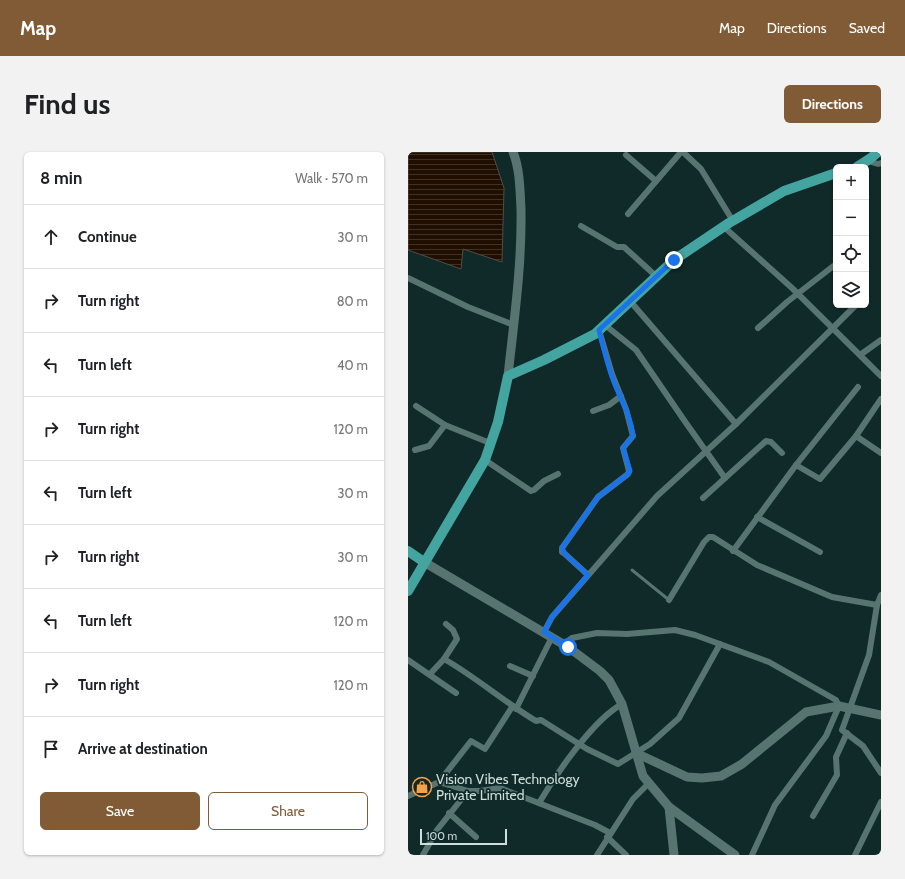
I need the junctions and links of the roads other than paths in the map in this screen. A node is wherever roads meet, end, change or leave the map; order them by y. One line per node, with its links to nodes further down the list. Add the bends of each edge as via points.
1 (513, 152): 19 (main road, via 520,192 521,228)
2 (682, 152): 9 (street); 11 (street, via 701,169)
3 (878, 152): 5 (main road)
4 (626, 155): 9 (street)
5 (868, 161): 6 (street); 7 (main road)
6 (881, 163)
7 (862, 164)
8 (833, 174): 11 (main road, via 784,191)
9 (656, 181): 10 (street)
10 (628, 214)
11 (728, 224): 14 (main road, via 674,260); 16 (street)
12 (581, 226): 14 (street, via 617,247 624,247)
13 (833, 266): 16 (street)
14 (657, 277): 17 (main road)
15 (408, 278): 19 (street, via 468,307)
16 (797, 294): 21 (street); 22 (street)
17 (630, 301): 20 (main road); 32 (street)
18 (853, 308): 22 (street)
19 (514, 325): 25 (main road)
20 (602, 327): 25 (main road, via 544,360); 28 (street, via 612,374); 37 (street, via 636,350)
21 (758, 328)
22 (832, 328): 24 (street); 32 (street)
23 (881, 340): 24 (street)
24 (860, 355): 26 (street)
25 (508, 376): 35 (main road, via 498,422)
26 (881, 376)
27 (858, 387): 41 (street)
28 (621, 396): 31 (street, via 609,405); 51 (street, via 633,436 623,448 630,471 598,497 562,548 565,554)
29 (881, 399): 34 (street)
30 (416, 406): 33 (street)
31 (593, 411)
32 (736, 424): 37 (street)
33 (445, 425): 35 (street); 36 (street, via 429,446)
34 (856, 436): 39 (street); 41 (street, via 820,479)
35 (490, 443): 40 (main road)
36 (415, 450)
37 (706, 452): 43 (street); 51 (street, via 657,496)
38 (782, 453): 43 (street, via 771,442 766,441)
39 (881, 453)
40 (486, 460): 42 (street, via 531,491); 49 (main road)
41 (796, 465): 45 (street)
42 (558, 474)
43 (725, 478): 44 (street)
44 (702, 498)
45 (757, 517): 47 (street); 48 (street)
46 (408, 551): 49 (main road)
47 (733, 551): 54 (street, via 713,537 706,539); 55 (street, via 757,565 832,596)
48 (820, 552)
49 (424, 562): 52 (main road); 57 (main road)
50 (632, 570): 54 (lane)
51 (588, 575): 57 (street, via 552,617)
52 (408, 591)
53 (881, 595): 55 (street)
54 (669, 600)
55 (877, 605): 69 (street, via 869,655)
56 (446, 624): 60 (street, via 453,630 457,639)
57 (548, 635): 58 (main road); 64 (street)
58 (564, 644): 59 (street, via 572,638 597,634 675,630); 66 (main road, via 600,670 609,680)
59 (720, 644): 67 (street, via 793,674 836,700); 73 (street, via 679,718 665,732)
60 (444, 659): 63 (street); 68 (street, via 463,669)
61 (408, 660): 63 (street)
62 (510, 666): 64 (street)
63 (430, 674): 65 (street)
64 (533, 676): 68 (street)
65 (456, 693)
66 (622, 704): 72 (street, via 602,720); 73 (main road)
67 (839, 706): 69 (main road); 73 (main road, via 806,712 742,764 721,776 687,777); 91 (street, via 826,736 775,806)
68 (514, 708): 72 (street, via 536,721 541,720); 75 (street, via 485,749 471,741)
69 (850, 708): 70 (main road); 71 (street, via 842,730)
70 (881, 715)
71 (846, 733): 74 (street, via 863,746); 83 (street, via 836,757 837,775)
72 (581, 744): 73 (street, via 618,764); 80 (street)
73 (636, 753): 76 (main road, via 643,776)
74 (881, 773)
75 (439, 782): 77 (street); 78 (street)
76 (649, 783): 81 (main road); 84 (street, via 633,799)
77 (468, 791): 80 (street, via 500,788); 82 (street)
78 (408, 796)
79 (881, 802): 92 (street)
80 (539, 803): 84 (street, via 595,825)
81 (669, 807): 89 (main road); 90 (main road)
82 (449, 813): 85 (street); 86 (street)
83 (813, 816)
84 (609, 835): 87 (street); 88 (street)
85 (476, 837)
86 (423, 855)
87 (597, 855)
88 (626, 855)
89 (674, 855)
90 (735, 855)
91 (752, 855)
92 (855, 855)

